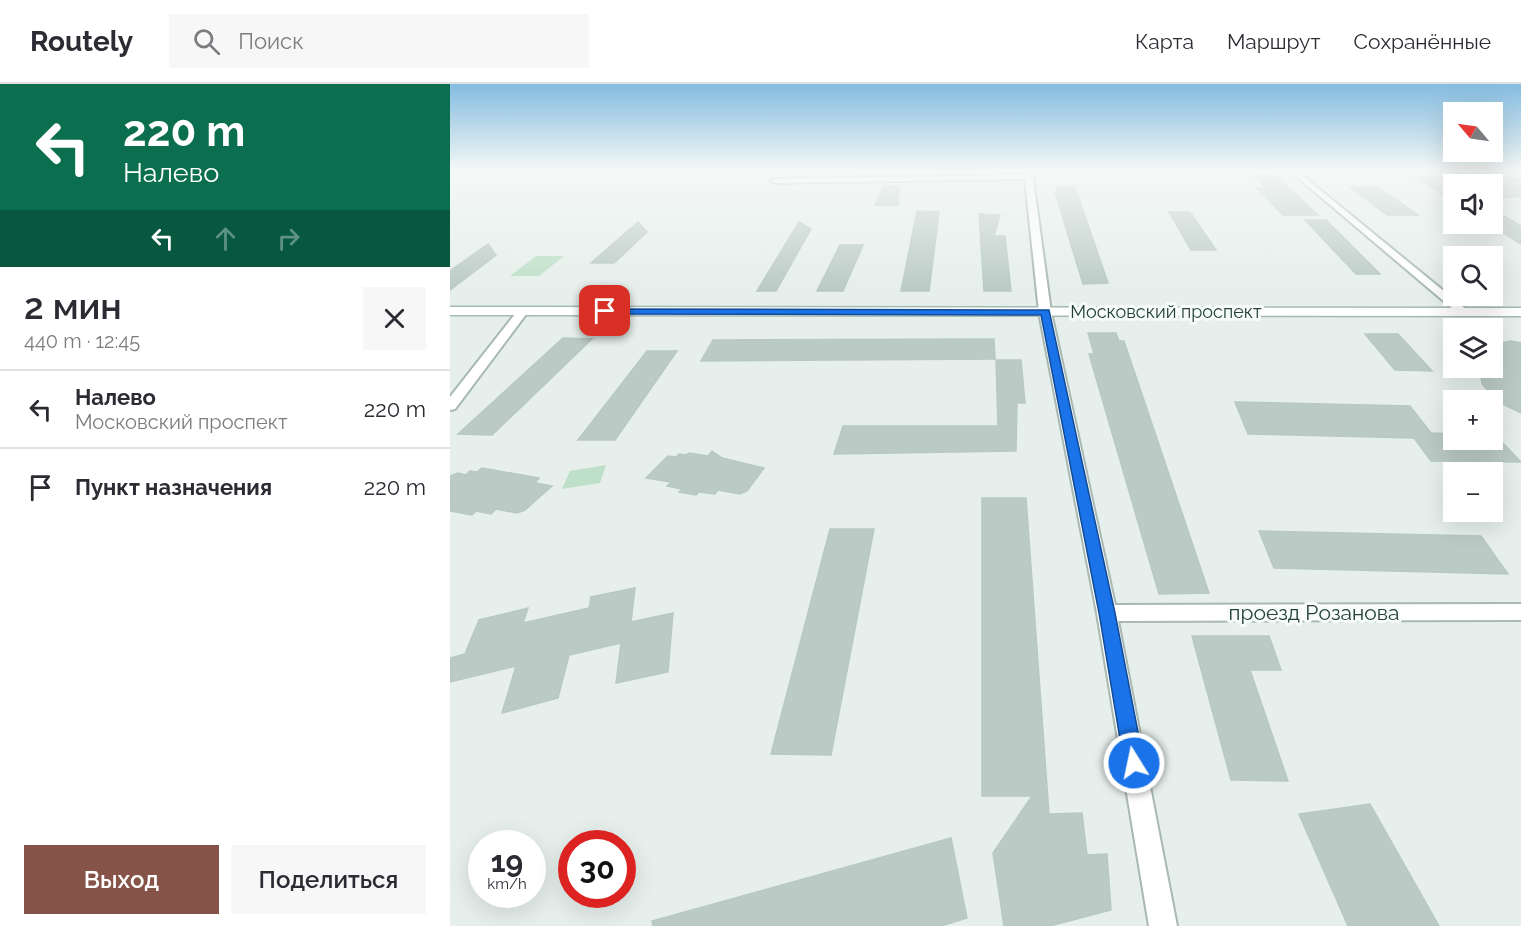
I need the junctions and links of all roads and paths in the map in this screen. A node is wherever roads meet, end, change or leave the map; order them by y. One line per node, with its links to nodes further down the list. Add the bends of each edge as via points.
1 (1033, 210): 5 (street)
2 (1340, 210): 6 (street)
3 (450, 311): 4 (main road, Московский проспект)
4 (523, 311): 5 (main road, Московский проспект); 8 (street)
5 (1046, 312): 6 (main road, Московский проспект); 10 (street)
6 (1463, 312): 7 (main road, Московский проспект)
7 (1521, 312)
8 (450, 406)
9 (1521, 612): 10 (street, проезд Розанова)
10 (1107, 613): 11 (street)
11 (1163, 926)

